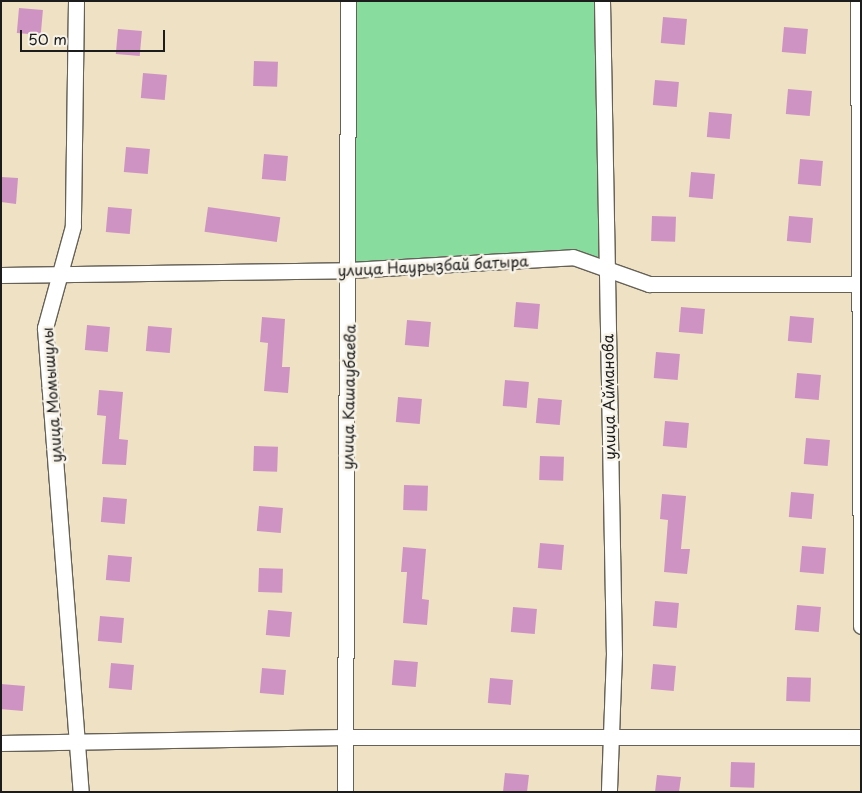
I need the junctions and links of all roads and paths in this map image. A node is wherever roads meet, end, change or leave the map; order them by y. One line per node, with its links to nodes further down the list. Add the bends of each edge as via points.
1 (76, 1): 7 (street, улица Момышулы, via 73,226)
2 (348, 1): 6 (street, улица Кашаубаева)
3 (602, 1): 5 (street, улица Айманова)
4 (858, 1): 9 (street)
5 (606, 269): 6 (street, улица Наурызбай батыра, via 574,257); 9 (street, улица Наурызбай батыра, via 649,284); 11 (street, улица Айманова, via 614,653)
6 (350, 270): 7 (street, улица Наурызбай батыра); 12 (street, улица Кашаубаева)
7 (58, 273): 8 (street, улица Наурызбай батыра); 14 (street, улица Момышулы, via 45,328)
8 (1, 275)
9 (859, 284): 10 (street)
10 (861, 626)
11 (608, 736): 12 (street); 13 (street); 18 (street, улица Айманова)
12 (344, 737): 14 (street); 17 (street, улица Кашаубаева)
13 (861, 737)
14 (77, 741): 15 (street); 16 (street, улица Момышулы)
15 (1, 743)
16 (81, 792)
17 (345, 792)
18 (609, 792)

